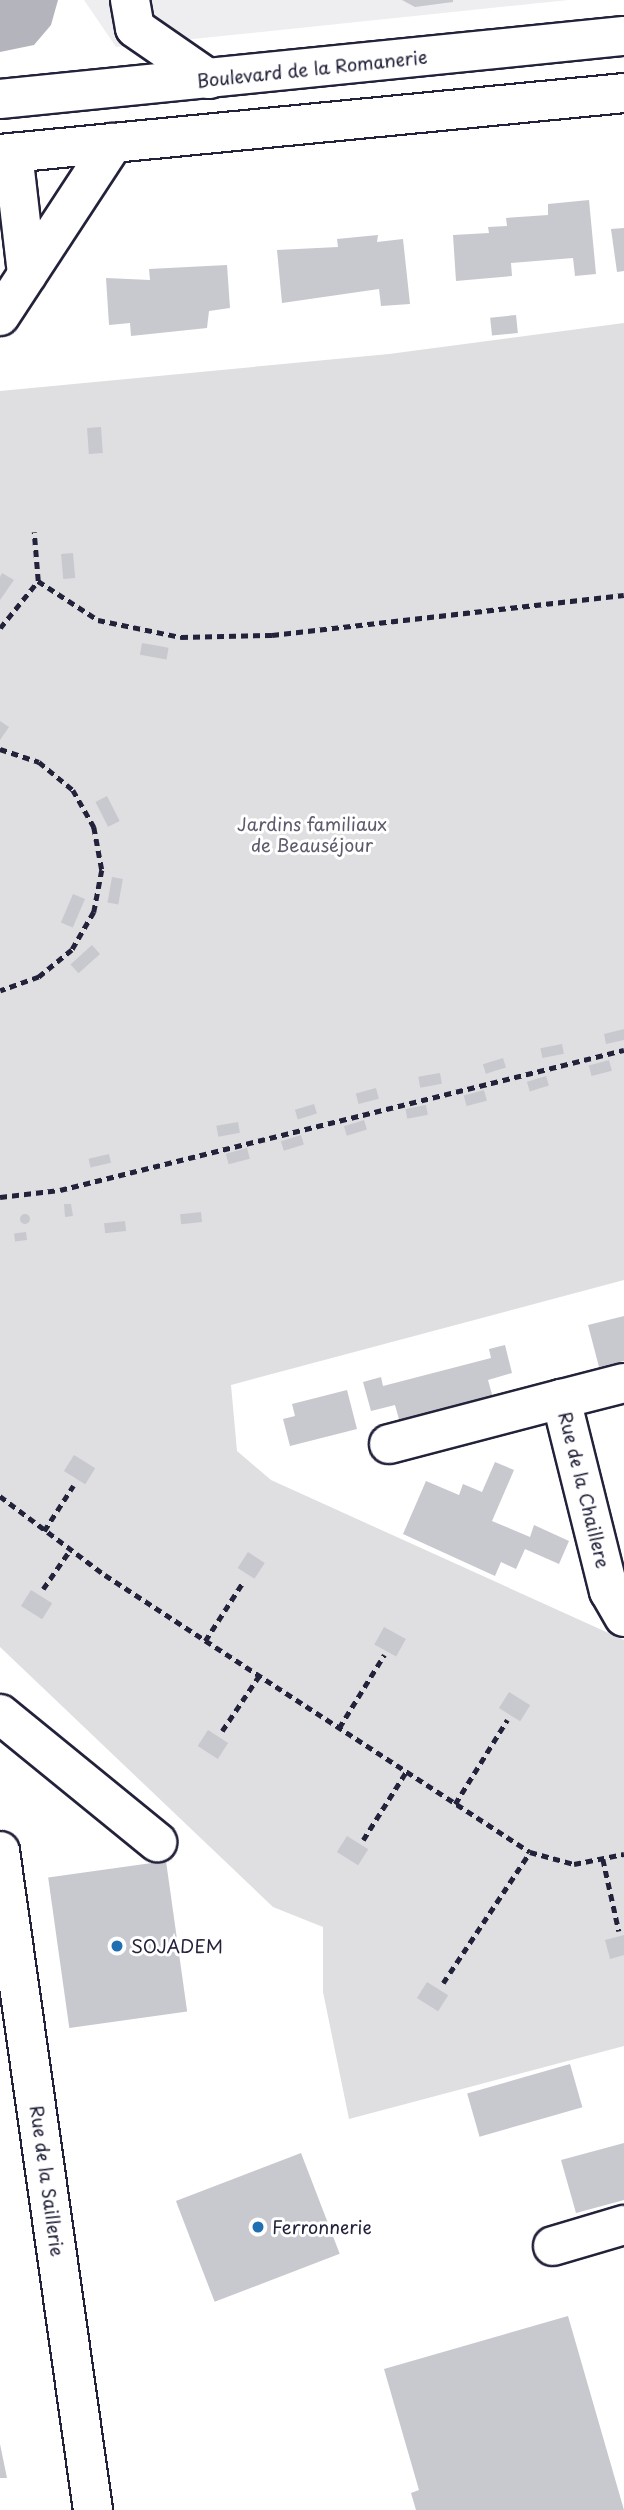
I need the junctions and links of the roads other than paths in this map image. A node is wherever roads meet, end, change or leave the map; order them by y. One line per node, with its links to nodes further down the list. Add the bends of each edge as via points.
1 (100, 0): 2 (street)
2 (132, 14): 4 (street)
3 (624, 36): 4 (street, Boulevard de la Romanerie)
4 (209, 79): 5 (street, Boulevard de la Romanerie)
5 (140, 86): 7 (street, Boulevard de la Romanerie); 9 (street, via 98,118 40,126)
6 (624, 93): 8 (street)
7 (0, 99)
8 (113, 143): 9 (street); 10 (street)
9 (6, 154): 10 (street)
10 (27, 274): 11 (street)
11 (0, 316)
12 (624, 1383): 13 (street, Rue de la Chaillere)
13 (561, 1399): 14 (street, Rue de la Chaillere); 15 (street, Rue de la Chaillere, via 609,1591)
14 (389, 1444)
15 (624, 1617)
16 (0, 1714): 17 (street)
17 (156, 1842)
18 (0, 1851): 21 (street, Rue de la Saillerie)
19 (624, 2225): 20 (street)
20 (553, 2246)
21 (93, 2510)

